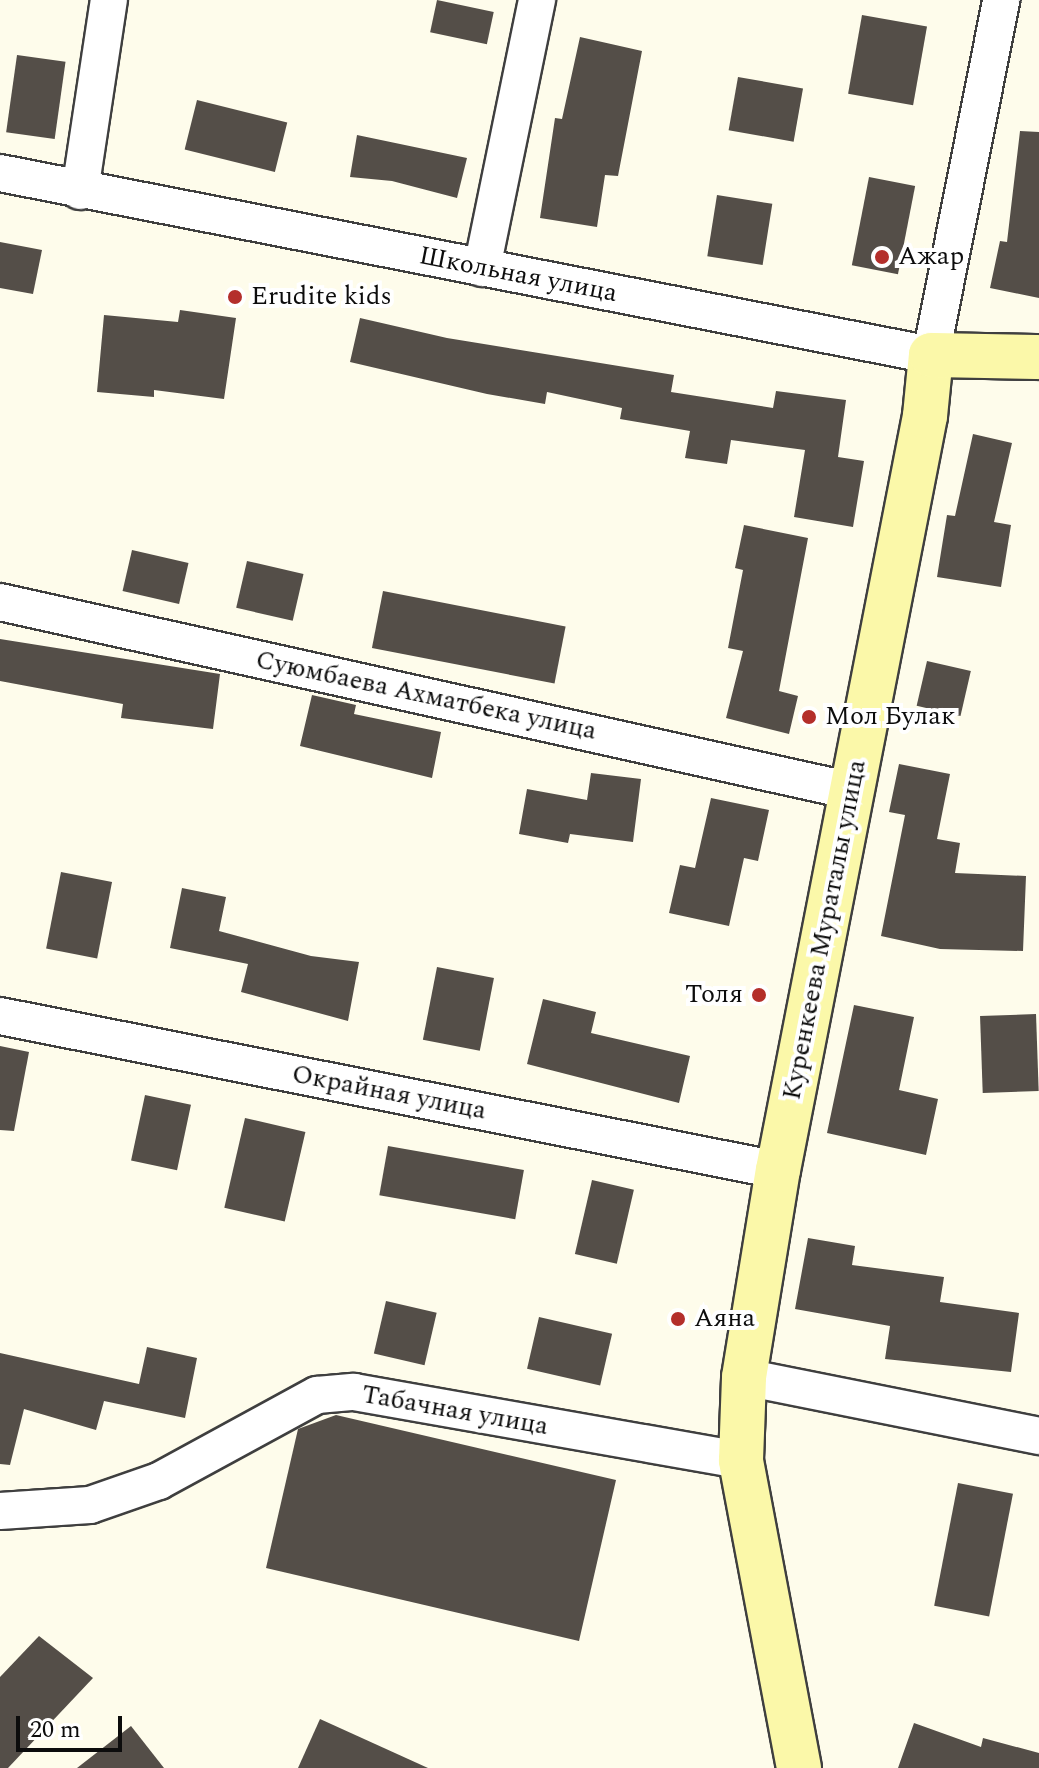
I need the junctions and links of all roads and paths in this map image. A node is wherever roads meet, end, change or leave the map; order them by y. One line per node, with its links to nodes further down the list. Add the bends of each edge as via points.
1 (109, 0): 5 (street)
2 (537, 0): 6 (street)
3 (1001, 0): 7 (street, Куренкеева Мураталы улица)
4 (0, 173): 5 (street, Школьная улица)
5 (80, 191): 6 (street, Школьная улица)
6 (482, 268): 7 (street, Школьная улица)
7 (931, 355): 8 (street, Школьная улица); 10 (street, Куренкеева Мураталы улица, via 925,416)
8 (1039, 357)
9 (0, 602): 10 (street, Суюмбаева Ахматбека улица)
10 (852, 791): 12 (street, Куренкеева Мураталы улица)
11 (0, 1016): 12 (street, Окрайная улица)
12 (778, 1170): 13 (street, Куренкеева Мураталы улица)
13 (744, 1377): 14 (street); 15 (street, Куренкеева Мураталы улица)
14 (1039, 1436)
15 (741, 1460): 16 (street, Табачная улица, via 342,1393 317,1395 285,1409 145,1486 90,1505); 17 (street, Куренкеева Мураталы улица)
16 (0, 1511)
17 (799, 1768)

